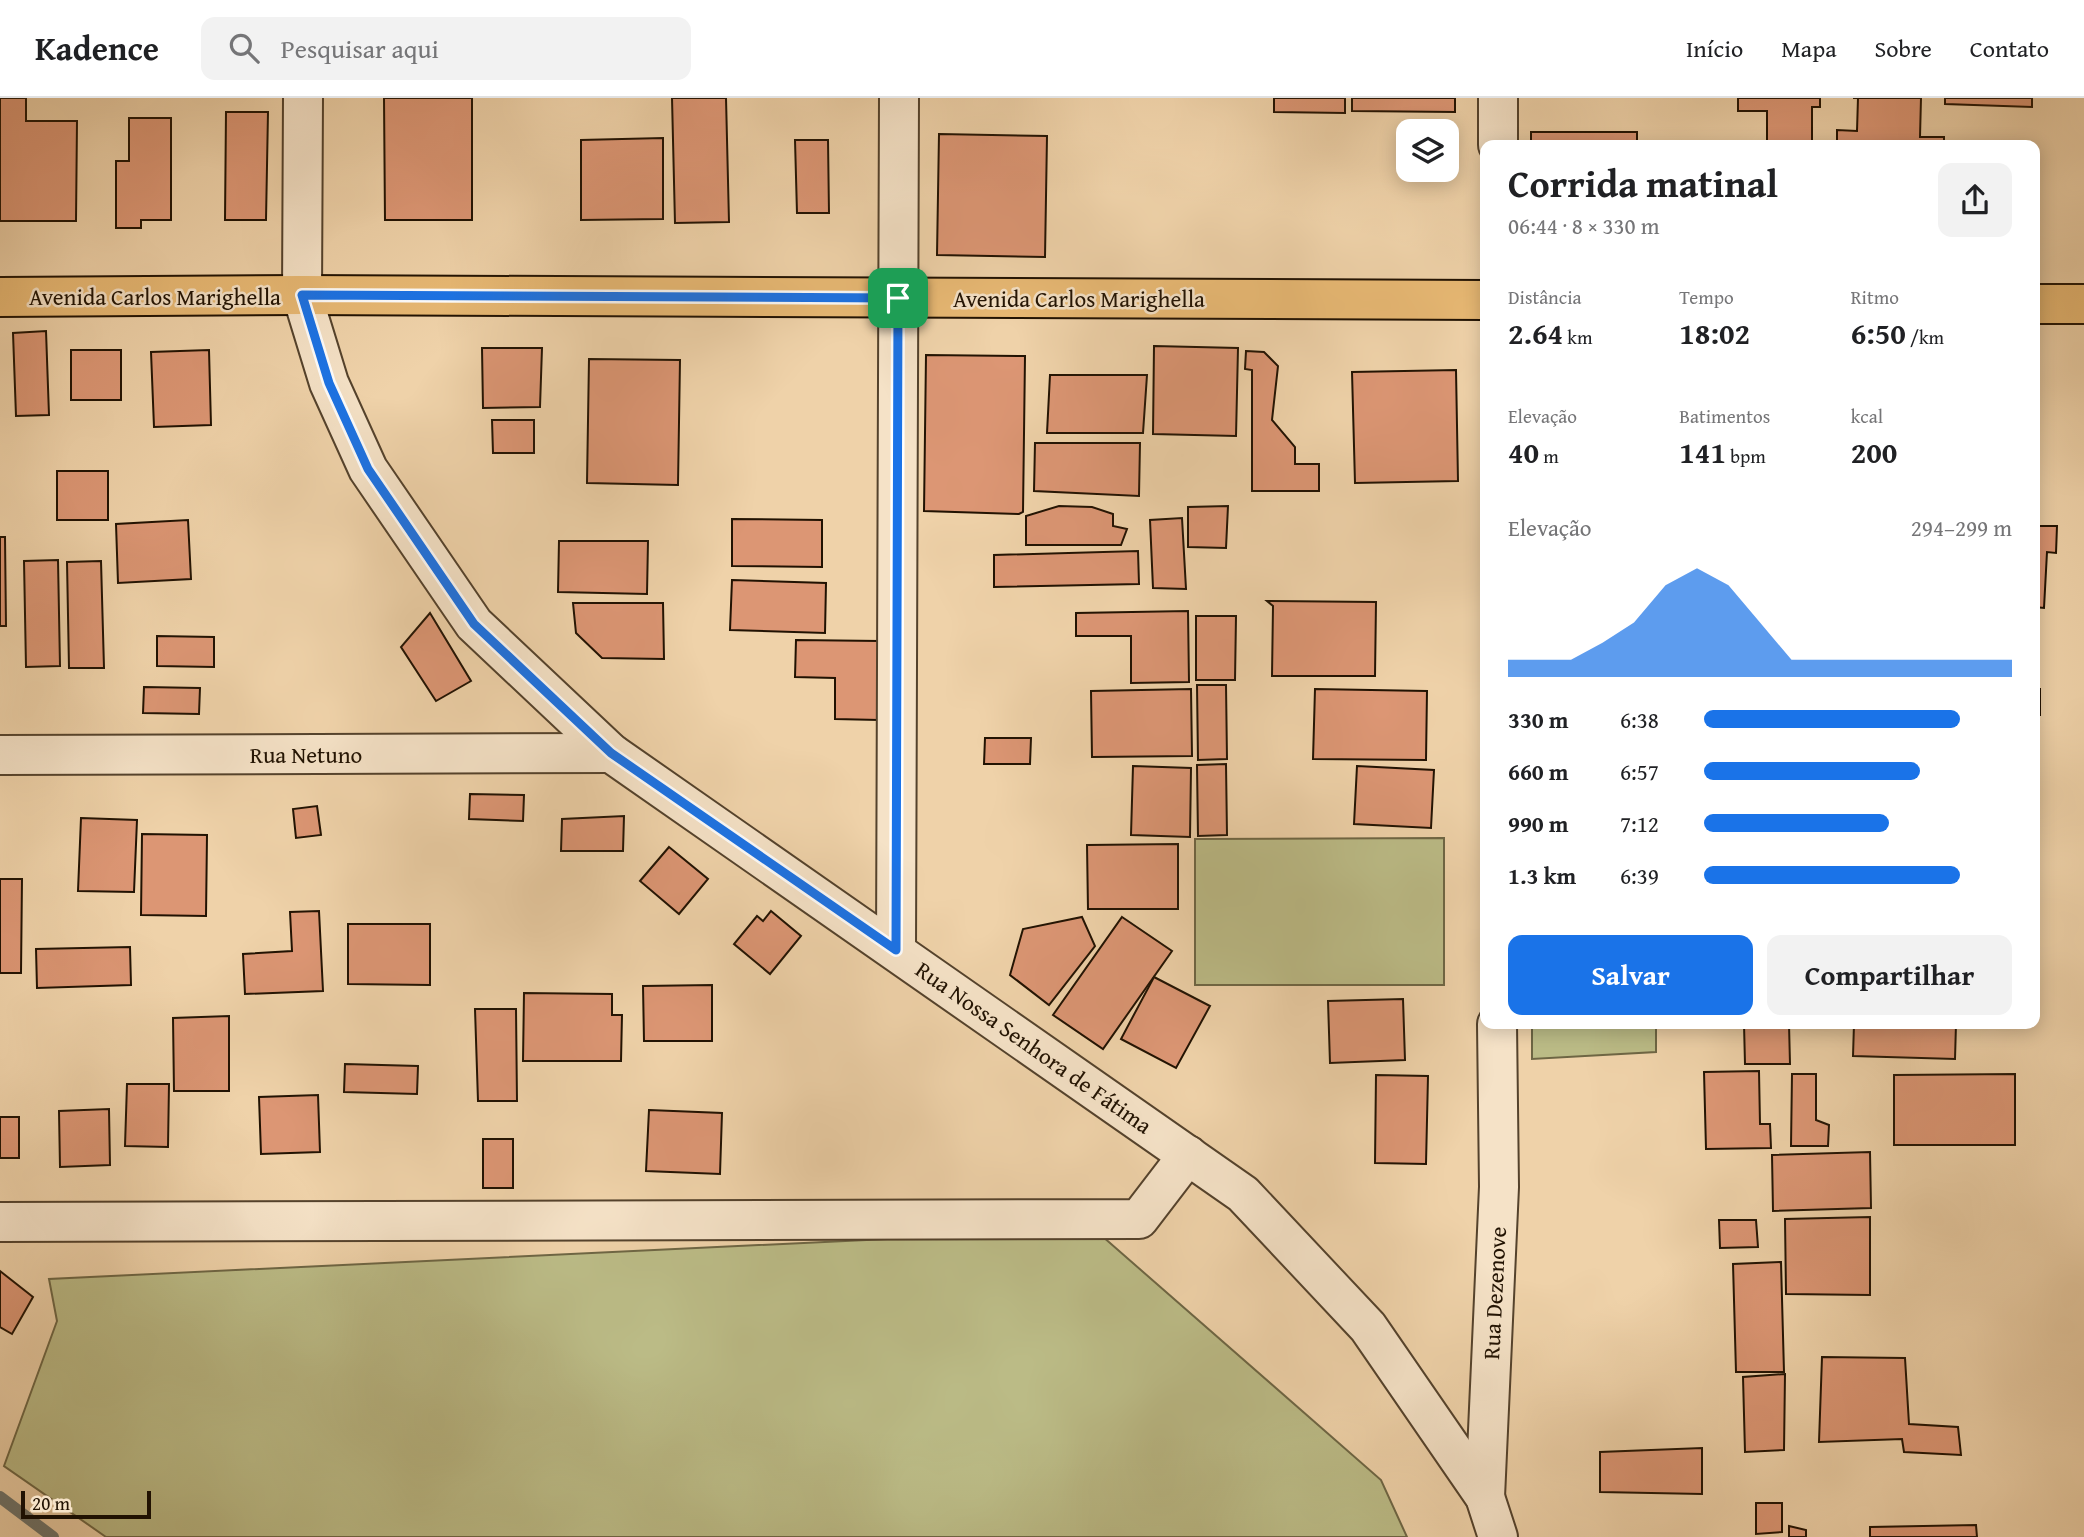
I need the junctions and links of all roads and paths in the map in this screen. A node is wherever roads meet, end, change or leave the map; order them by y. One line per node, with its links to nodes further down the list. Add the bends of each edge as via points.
1 (303, 98): 5 (street, Rua Nossa Senhora de Fátima)
2 (898, 98): 7 (street)
3 (1498, 98): 4 (street)
4 (1498, 140)
5 (302, 295): 6 (main road, Avenida Carlos Marighella); 7 (main road, Avenida Carlos Marighella); 11 (street, Rua Nossa Senhora de Fátima, via 329,383 368,469 474,624)
6 (0, 297)
7 (898, 298): 8 (main road, Avenida Carlos Marighella); 13 (street)
8 (1480, 300)
9 (2040, 304): 10 (main road)
10 (2084, 304)
11 (611, 753): 12 (street, Rua Netuno); 13 (street, Rua Nossa Senhora de Fátima)
12 (0, 755)
13 (896, 950): 15 (street, Rua Nossa Senhora de Fátima)
14 (1497, 1029): 17 (street, Rua Dezenove, via 1499,1186)
15 (1188, 1155): 16 (street, via 1139,1219); 17 (street, Rua Nossa Senhora de Fátima, via 1243,1194 1367,1327)
16 (0, 1222)
17 (1485, 1497): 18 (street, Rua Nossa Senhora de Fátima)
18 (1498, 1537)

